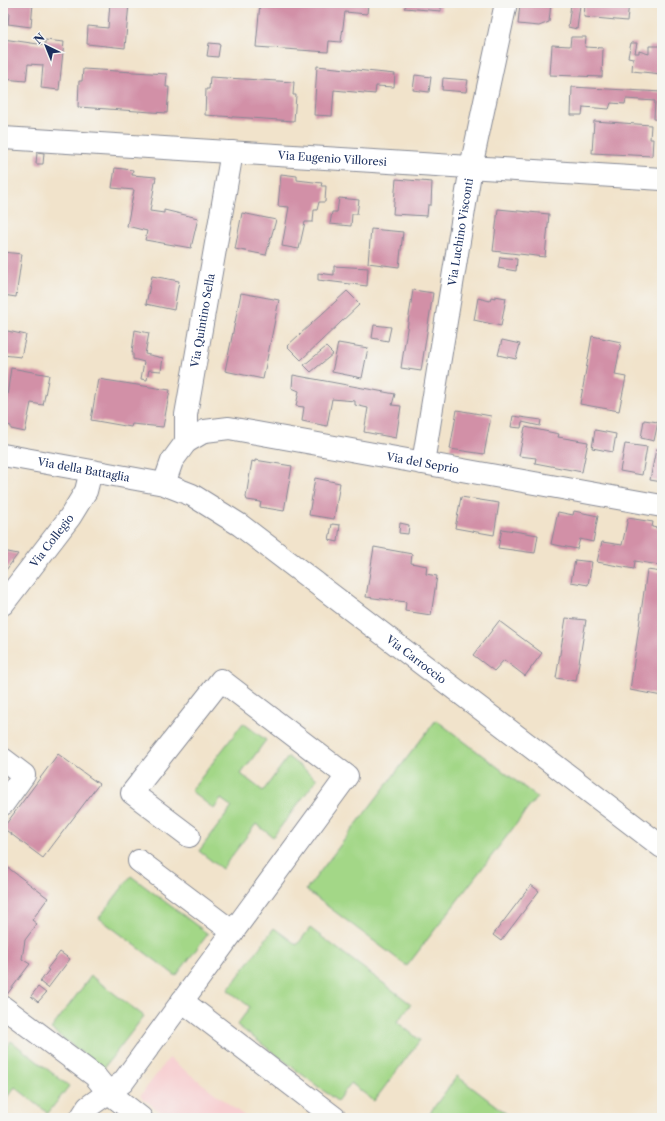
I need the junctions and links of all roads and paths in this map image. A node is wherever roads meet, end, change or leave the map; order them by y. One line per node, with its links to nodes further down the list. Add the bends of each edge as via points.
1 (506, 3): 4 (street, Via Luchino Visconti)
2 (3, 138): 3 (street, Via Eugenio Villoresi)
3 (232, 152): 4 (street, Via Eugenio Villoresi); 6 (street, Via Quintino Sella, via 186,415)
4 (471, 167): 5 (street, Via Eugenio Villoresi); 8 (street, Via Luchino Visconti)
5 (662, 179)
6 (186, 442): 8 (street, Via del Seprio, via 205,431 229,428); 10 (street, via 172,461)
7 (3, 455): 9 (street, Via della Battaglia)
8 (424, 463): 11 (street, Via del Seprio)
9 (91, 471): 10 (street, Via della Battaglia); 12 (street, Via Collegio, via 86,491 70,517)
10 (164, 484): 16 (street, Via Carroccio, via 192,495 240,526)
11 (662, 506)
12 (3, 604)
13 (3, 759): 14 (street, via 24,775)
14 (3, 804)
15 (190, 836): 18 (street, via 132,793 221,680 347,776)
16 (662, 846)
17 (139, 861): 18 (street)
18 (233, 932): 19 (street)
19 (182, 1001): 21 (street, via 123,1082); 24 (street)
20 (3, 1007): 21 (street, via 95,1076)
21 (108, 1092): 22 (street, via 88,1107); 23 (street)
22 (81, 1118)
23 (142, 1118)
24 (335, 1118)

